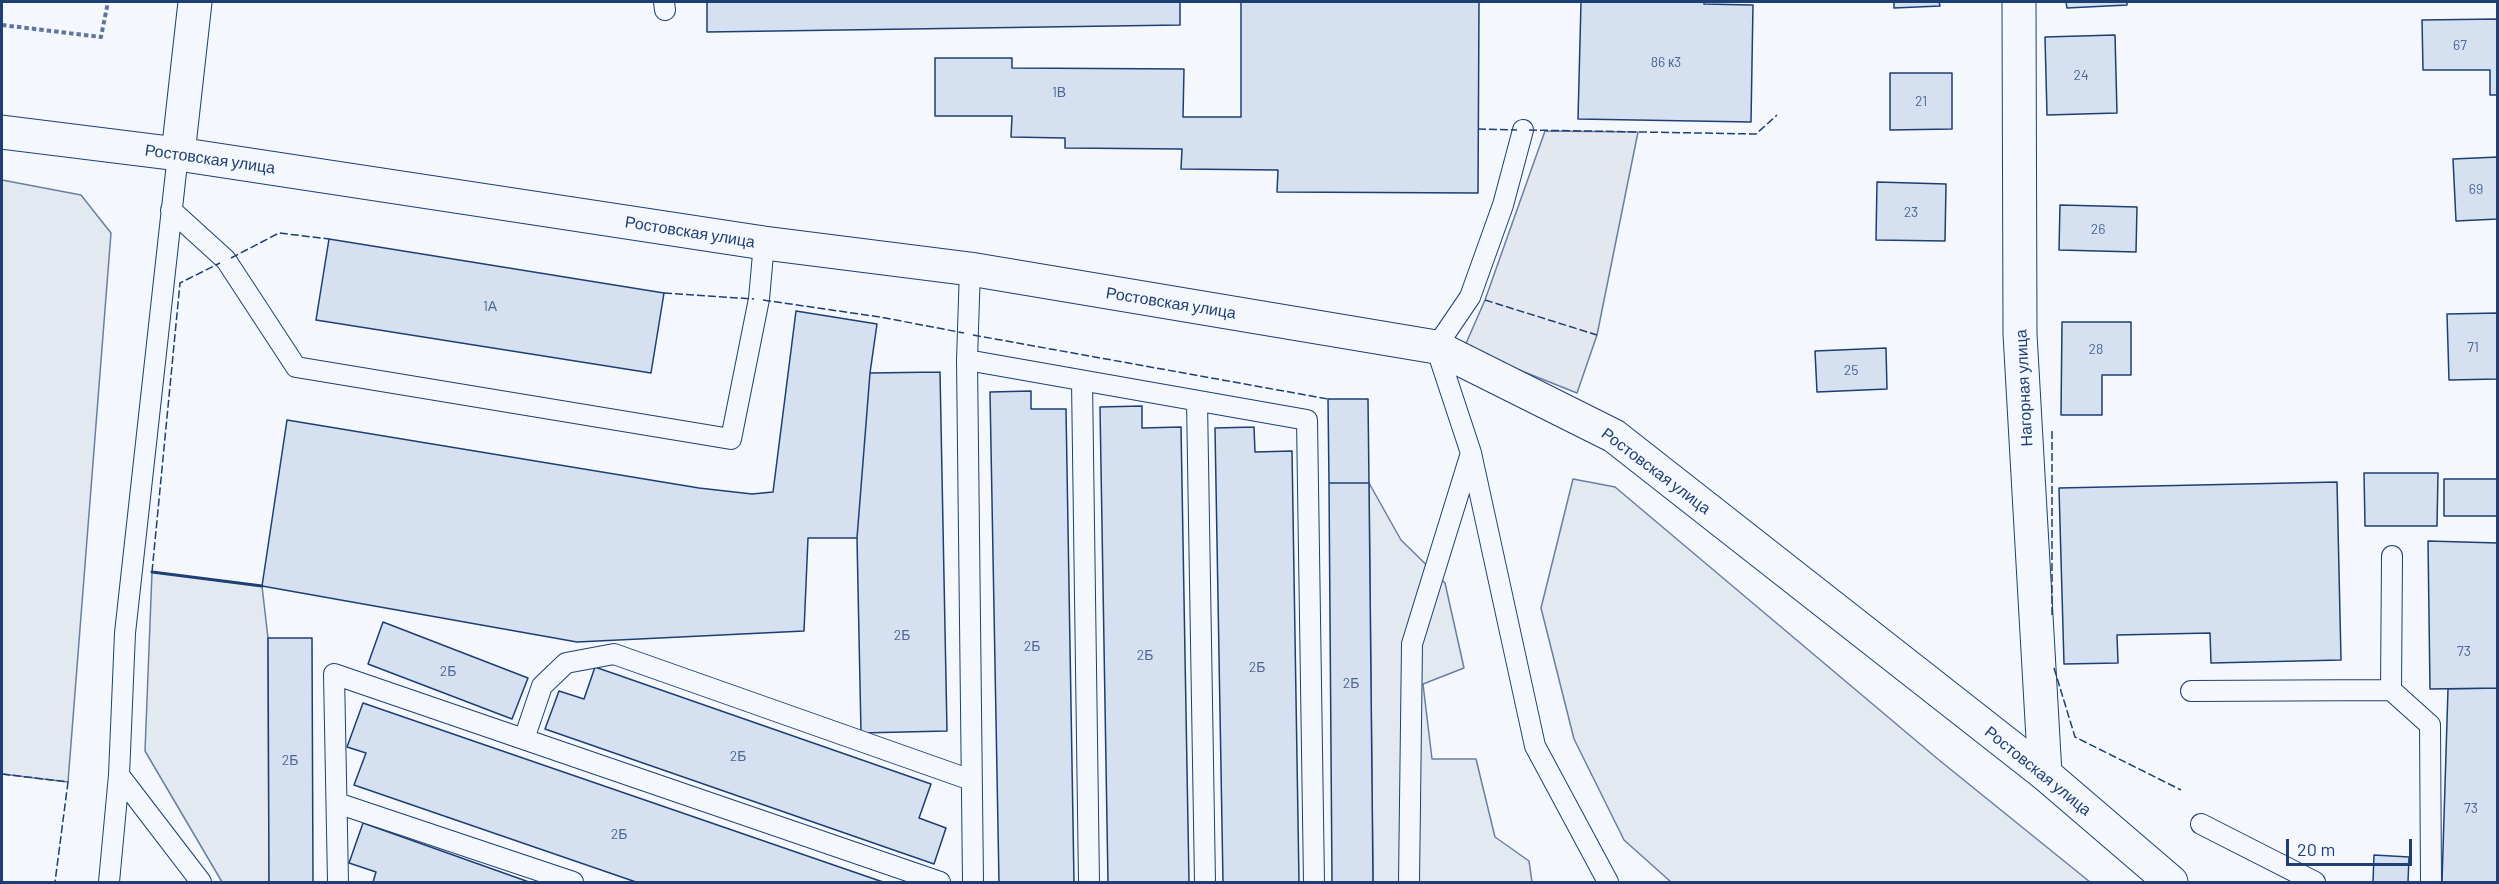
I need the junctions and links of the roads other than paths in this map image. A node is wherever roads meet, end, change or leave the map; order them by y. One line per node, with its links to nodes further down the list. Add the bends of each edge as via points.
1 (195, 2): 5 (street)
2 (2019, 2): 18 (street, Нагорная улица, via 2020,334)
3 (1523, 130): 9 (lane, via 1503,205 1470,297)
4 (2, 132): 5 (street, Ростовская улица)
5 (178, 154): 6 (lane); 7 (street, Ростовская улица)
6 (171, 210): 7 (lane, via 226,260 296,367 731,439 759,299); 19 (lane, via 125,633)
7 (764, 243): 8 (street, Ростовская улица)
8 (970, 269): 9 (street, Ростовская улица); 10 (lane)
9 (1436, 347): 13 (lane); 18 (street, Ростовская улица, via 1614,436)
10 (967, 360): 11 (lane); 20 (lane)
11 (1082, 381): 12 (lane); 29 (lane)
12 (1197, 401): 30 (lane); 31 (lane, via 1307,420)
13 (1471, 453): 32 (lane, via 1412,644); 33 (lane, via 1535,746)
14 (2392, 556): 15 (lane)
15 (2391, 690): 16 (lane); 36 (lane, via 2430,725)
16 (2191, 691)
17 (524, 739): 20 (lane, via 542,686 550,678 566,663 614,654); 21 (lane, via 334,674); 27 (lane)
18 (2045, 774): 34 (street, Ростовская улица)
19 (119, 775): 23 (lane); 24 (lane)
20 (971, 780): 28 (lane)
21 (337, 803): 25 (lane); 26 (lane)
22 (2201, 824): 35 (lane)
23 (109, 882)
24 (201, 882)
25 (338, 882)
26 (573, 882)
27 (940, 882)
28 (973, 882)
29 (1089, 882)
30 (1204, 882)
31 (1314, 882)
32 (1409, 882)
33 (1608, 882)
34 (2171, 882)
35 (2315, 882)
36 (2431, 882)

